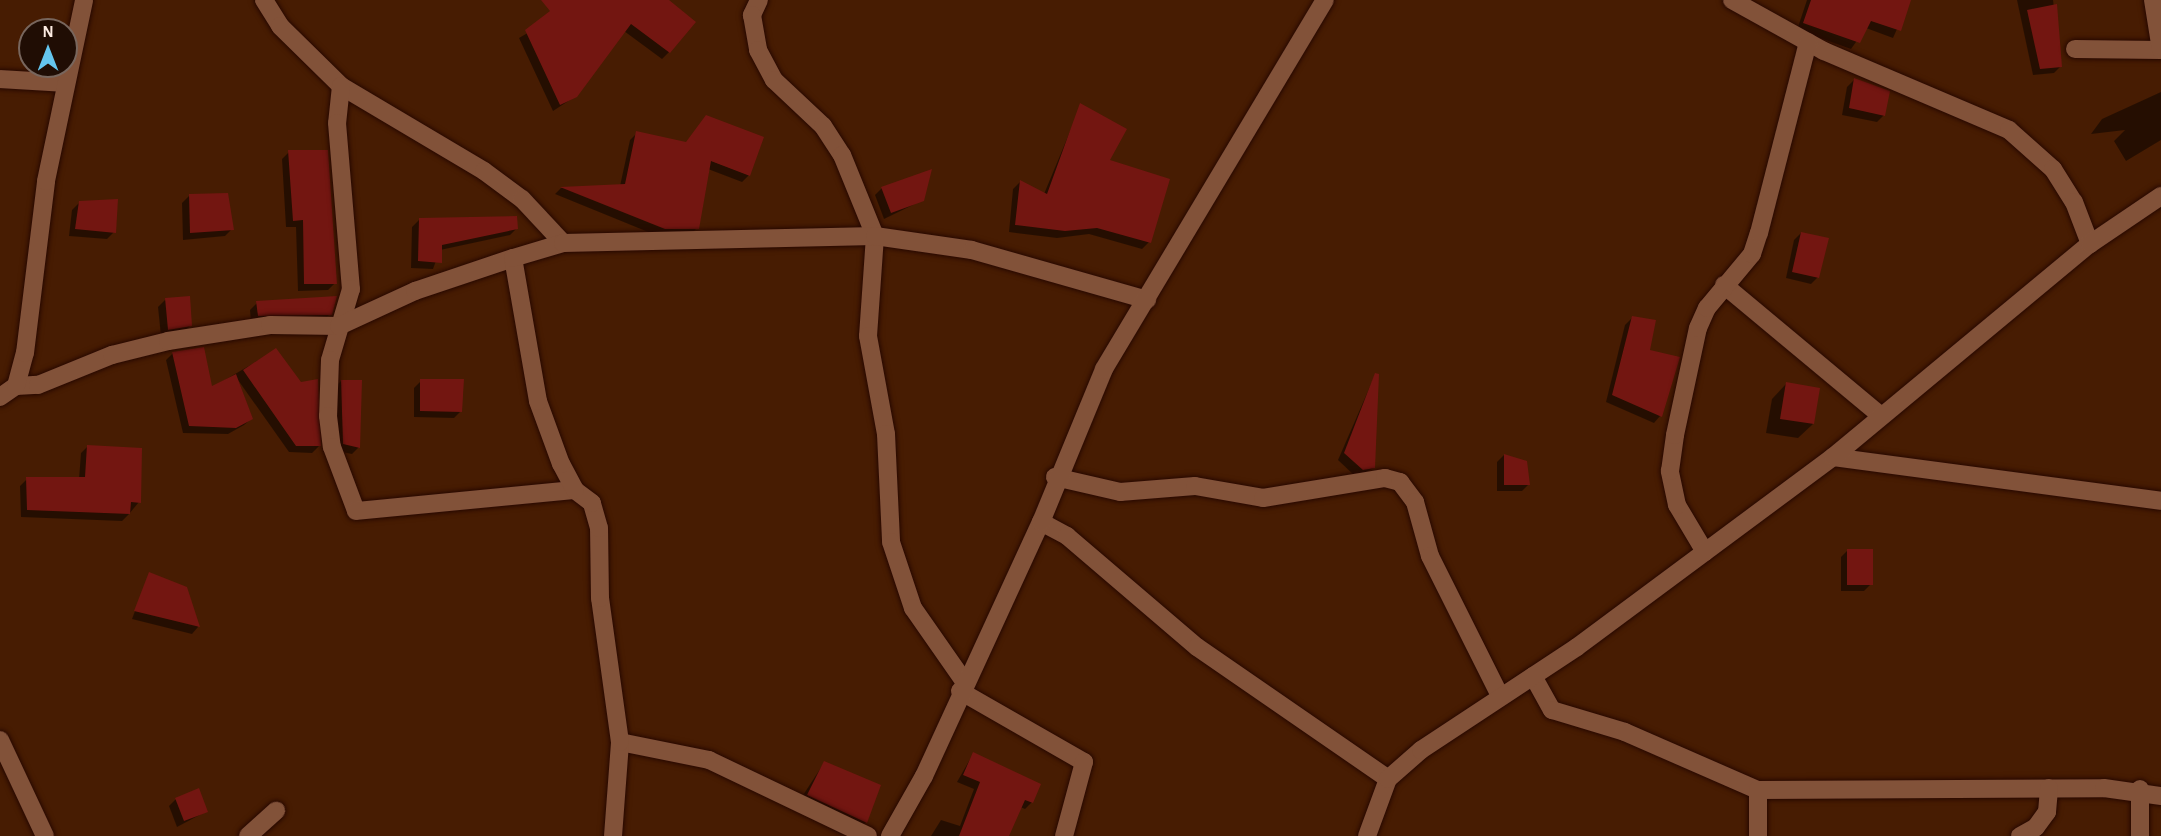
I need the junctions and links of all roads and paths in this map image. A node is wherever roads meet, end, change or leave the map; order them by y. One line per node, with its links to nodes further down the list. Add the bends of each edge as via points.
1 (84, 0): 10 (street)
2 (264, 0): 11 (street, via 280,26)
3 (759, 0): 13 (street, via 752,15 758,50 774,80 824,126 842,155)
4 (1325, 0): 18 (street)
5 (1732, 0): 7 (street)
6 (2153, 0): 8 (street, via 2161,50)
7 (1808, 42): 15 (street, via 2009,130 2052,169 2074,201); 17 (street, via 1752,254)
8 (2075, 49)
9 (0, 79): 10 (street)
10 (66, 83): 20 (street)
11 (342, 86): 14 (street, via 484,171 522,199); 19 (street, via 337,123 351,289)
12 (2161, 196): 15 (street)
13 (875, 236): 14 (street); 18 (street, via 972,250); 30 (street, via 868,336 886,435 891,542 913,608)
14 (563, 243): 16 (street)
15 (2090, 244): 22 (street)
16 (513, 258): 19 (street, via 415,291); 25 (street, via 538,401)
17 (1724, 285): 22 (street); 28 (street, via 1698,328 1670,471 1677,505)
18 (1147, 300): 24 (street, via 1104,369)
19 (339, 326): 20 (street, via 254,327 168,340 38,385); 25 (street, via 330,360 328,416 332,447 356,511)
20 (16, 386): 21 (street)
21 (0, 397)
22 (1881, 416): 23 (street)
23 (1833, 457): 26 (street); 28 (street)
24 (1055, 477): 27 (street); 31 (street, via 1120,492 1196,486 1263,498 1385,478 1400,482 1415,502 1430,555)
25 (575, 490): 33 (street, via 592,504 599,528 600,598)
26 (2161, 501)
27 (1041, 522): 30 (street); 34 (street, via 1067,536 1206,654)
28 (1705, 552): 29 (street)
29 (1533, 676): 31 (street); 37 (street, via 1552,710 1625,732)
30 (962, 686): 44 (street, via 924,776); 45 (street, via 1084,762)
31 (1499, 694): 34 (street)
32 (0, 740): 40 (street)
33 (620, 742): 42 (street); 43 (street, via 709,760)
34 (1388, 779): 46 (street)
35 (2049, 789): 36 (street); 37 (street); 48 (street, via 2047,812 2036,827)
36 (2140, 789): 38 (street); 49 (street)
37 (1758, 790): 47 (street)
38 (2161, 796)
39 (276, 811): 41 (street)
40 (45, 836)
41 (248, 836)
42 (613, 836)
43 (868, 836)
44 (890, 836)
45 (1064, 836)
46 (1367, 836)
47 (1758, 836)
48 (2020, 836)
49 (2140, 836)

